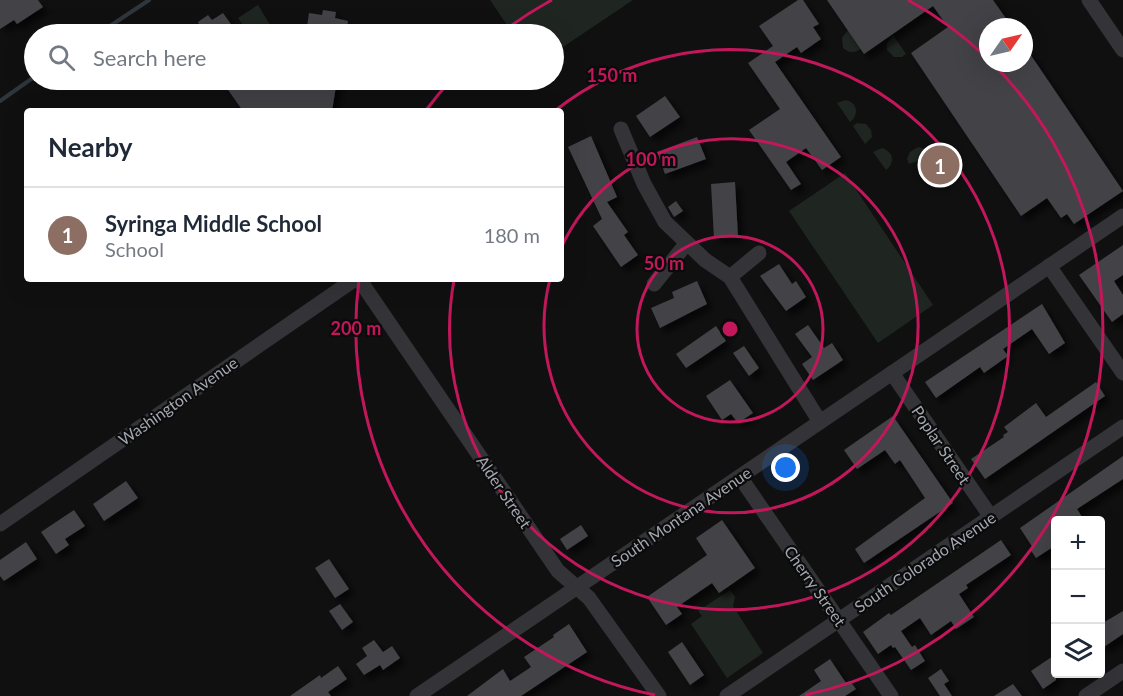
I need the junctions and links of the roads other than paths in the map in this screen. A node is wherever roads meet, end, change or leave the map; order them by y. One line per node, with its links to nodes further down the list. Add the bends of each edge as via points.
1 (1089, 0): 2 (street)
2 (1123, 50)
3 (621, 129): 5 (street, via 665,222)
4 (1123, 216): 7 (street, South Montana Avenue)
5 (686, 244): 8 (street); 11 (street)
6 (759, 253): 8 (street)
7 (1048, 266): 12 (street, South Montana Avenue); 13 (street)
8 (730, 277): 14 (street)
9 (353, 282): 18 (street, Washington Avenue)
10 (359, 282): 19 (street, Alder Street, via 558,571)
11 (654, 284)
12 (892, 373): 14 (street, South Montana Avenue); 17 (street, Poplar Street)
13 (1123, 373)
14 (820, 422): 16 (street, South Montana Avenue)
15 (1123, 427): 17 (street, South Colorado Avenue)
16 (740, 477): 19 (street, South Montana Avenue); 20 (street, Cherry Street)
17 (991, 517): 20 (street, South Colorado Avenue)
18 (0, 524)
19 (577, 587): 22 (street, South Montana Avenue); 23 (street, Alder Street)
20 (839, 621): 24 (street, South Colorado Avenue); 25 (street, Cherry Street)
21 (1123, 671): 26 (street)
22 (424, 694)
23 (659, 696)
24 (727, 696)
25 (891, 696)
26 (1086, 696)

